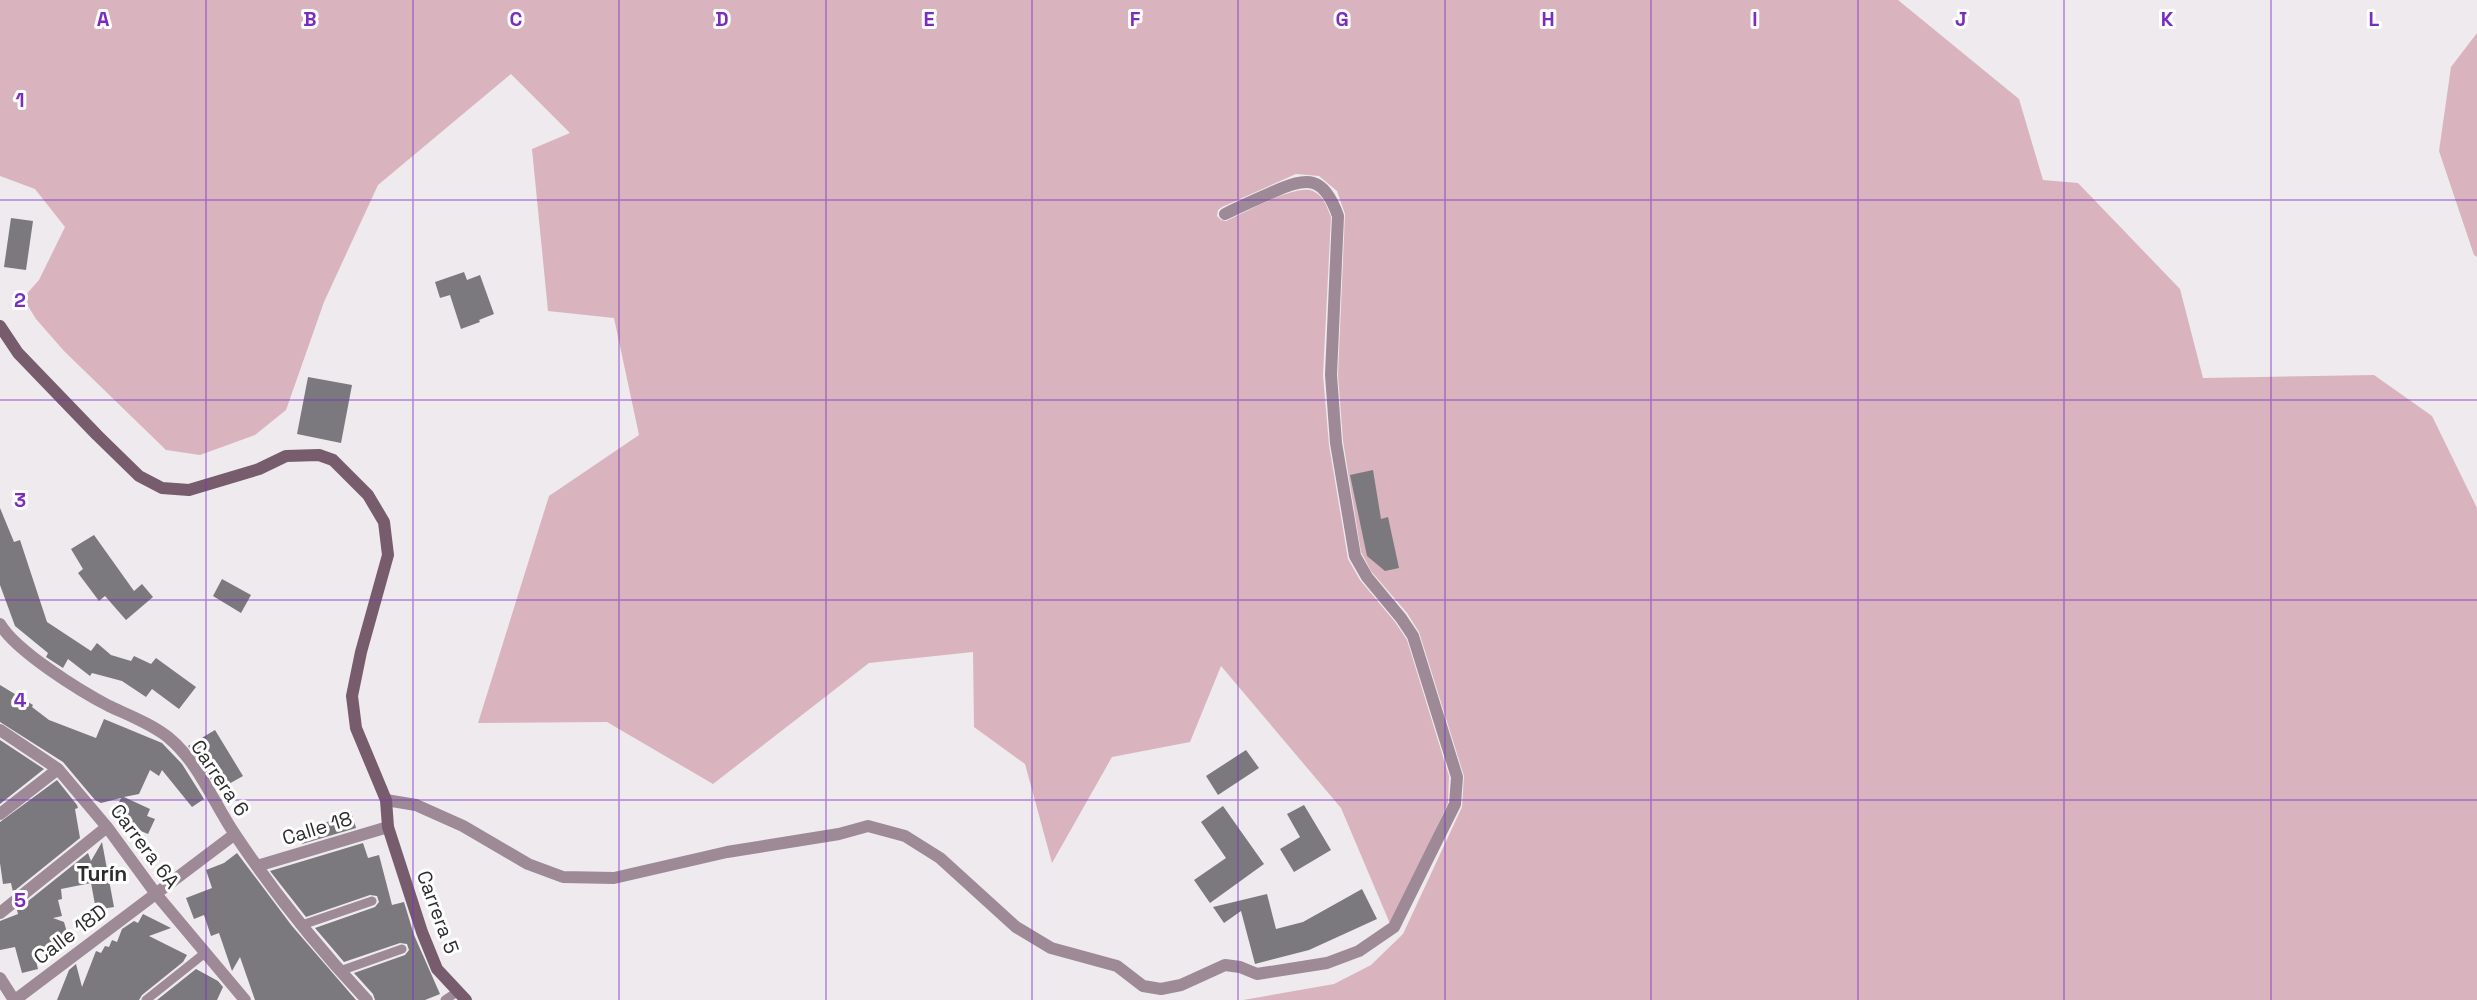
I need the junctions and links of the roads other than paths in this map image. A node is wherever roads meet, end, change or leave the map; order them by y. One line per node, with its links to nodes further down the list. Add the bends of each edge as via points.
1 (1225, 214): 6 (street, via 1297,181 1316,183 1331,196 1338,216 1331,375 1336,443 1355,556 1366,577 1413,636 1457,777 1455,804 1394,927 1359,951 1327,963 1257,974 1225,965 1181,985 1161,989 1143,986 1117,966 1051,948 1016,927 939,858 905,836 868,826 614,878 563,877 528,864 463,826 426,810)
2 (0, 326): 6 (street, Carrera 5, via 18,353 89,427 139,476 162,488 189,490 259,470 286,456 319,455 333,460 368,495 384,522 388,555 352,696 356,728)
3 (0, 624): 10 (street, Carrera 6, via 6,634 45,666 168,738 188,759)
4 (0, 730): 5 (street, Carrera 6A)
5 (58, 769): 7 (street); 8 (street, Carrera 6A)
6 (386, 800): 9 (street, Carrera 5)
7 (0, 814)
8 (107, 827): 12 (street, Carrera 6A); 14 (street)
9 (388, 827): 11 (street, Calle 18); 20 (street, Carrera 5, via 433,960)
10 (235, 834): 11 (street, Carrera 6); 12 (street, Calle 18D)
11 (257, 866): 15 (street, Carrera 6)
12 (156, 894): 17 (street, Carrera 6A); 21 (street, Calle 18D)
13 (372, 901): 15 (lane)
14 (0, 910)
15 (302, 925): 18 (street, Carrera 6)
16 (402, 949): 18 (lane)
17 (205, 953): 22 (lane); 23 (street, Carrera 6A)
18 (340, 971): 24 (street, Carrera 6)
19 (0, 978): 21 (street)
20 (462, 996): 25 (lane)
21 (15, 1000)
22 (146, 1000)
23 (245, 1000)
24 (367, 1000)
25 (445, 1000)

